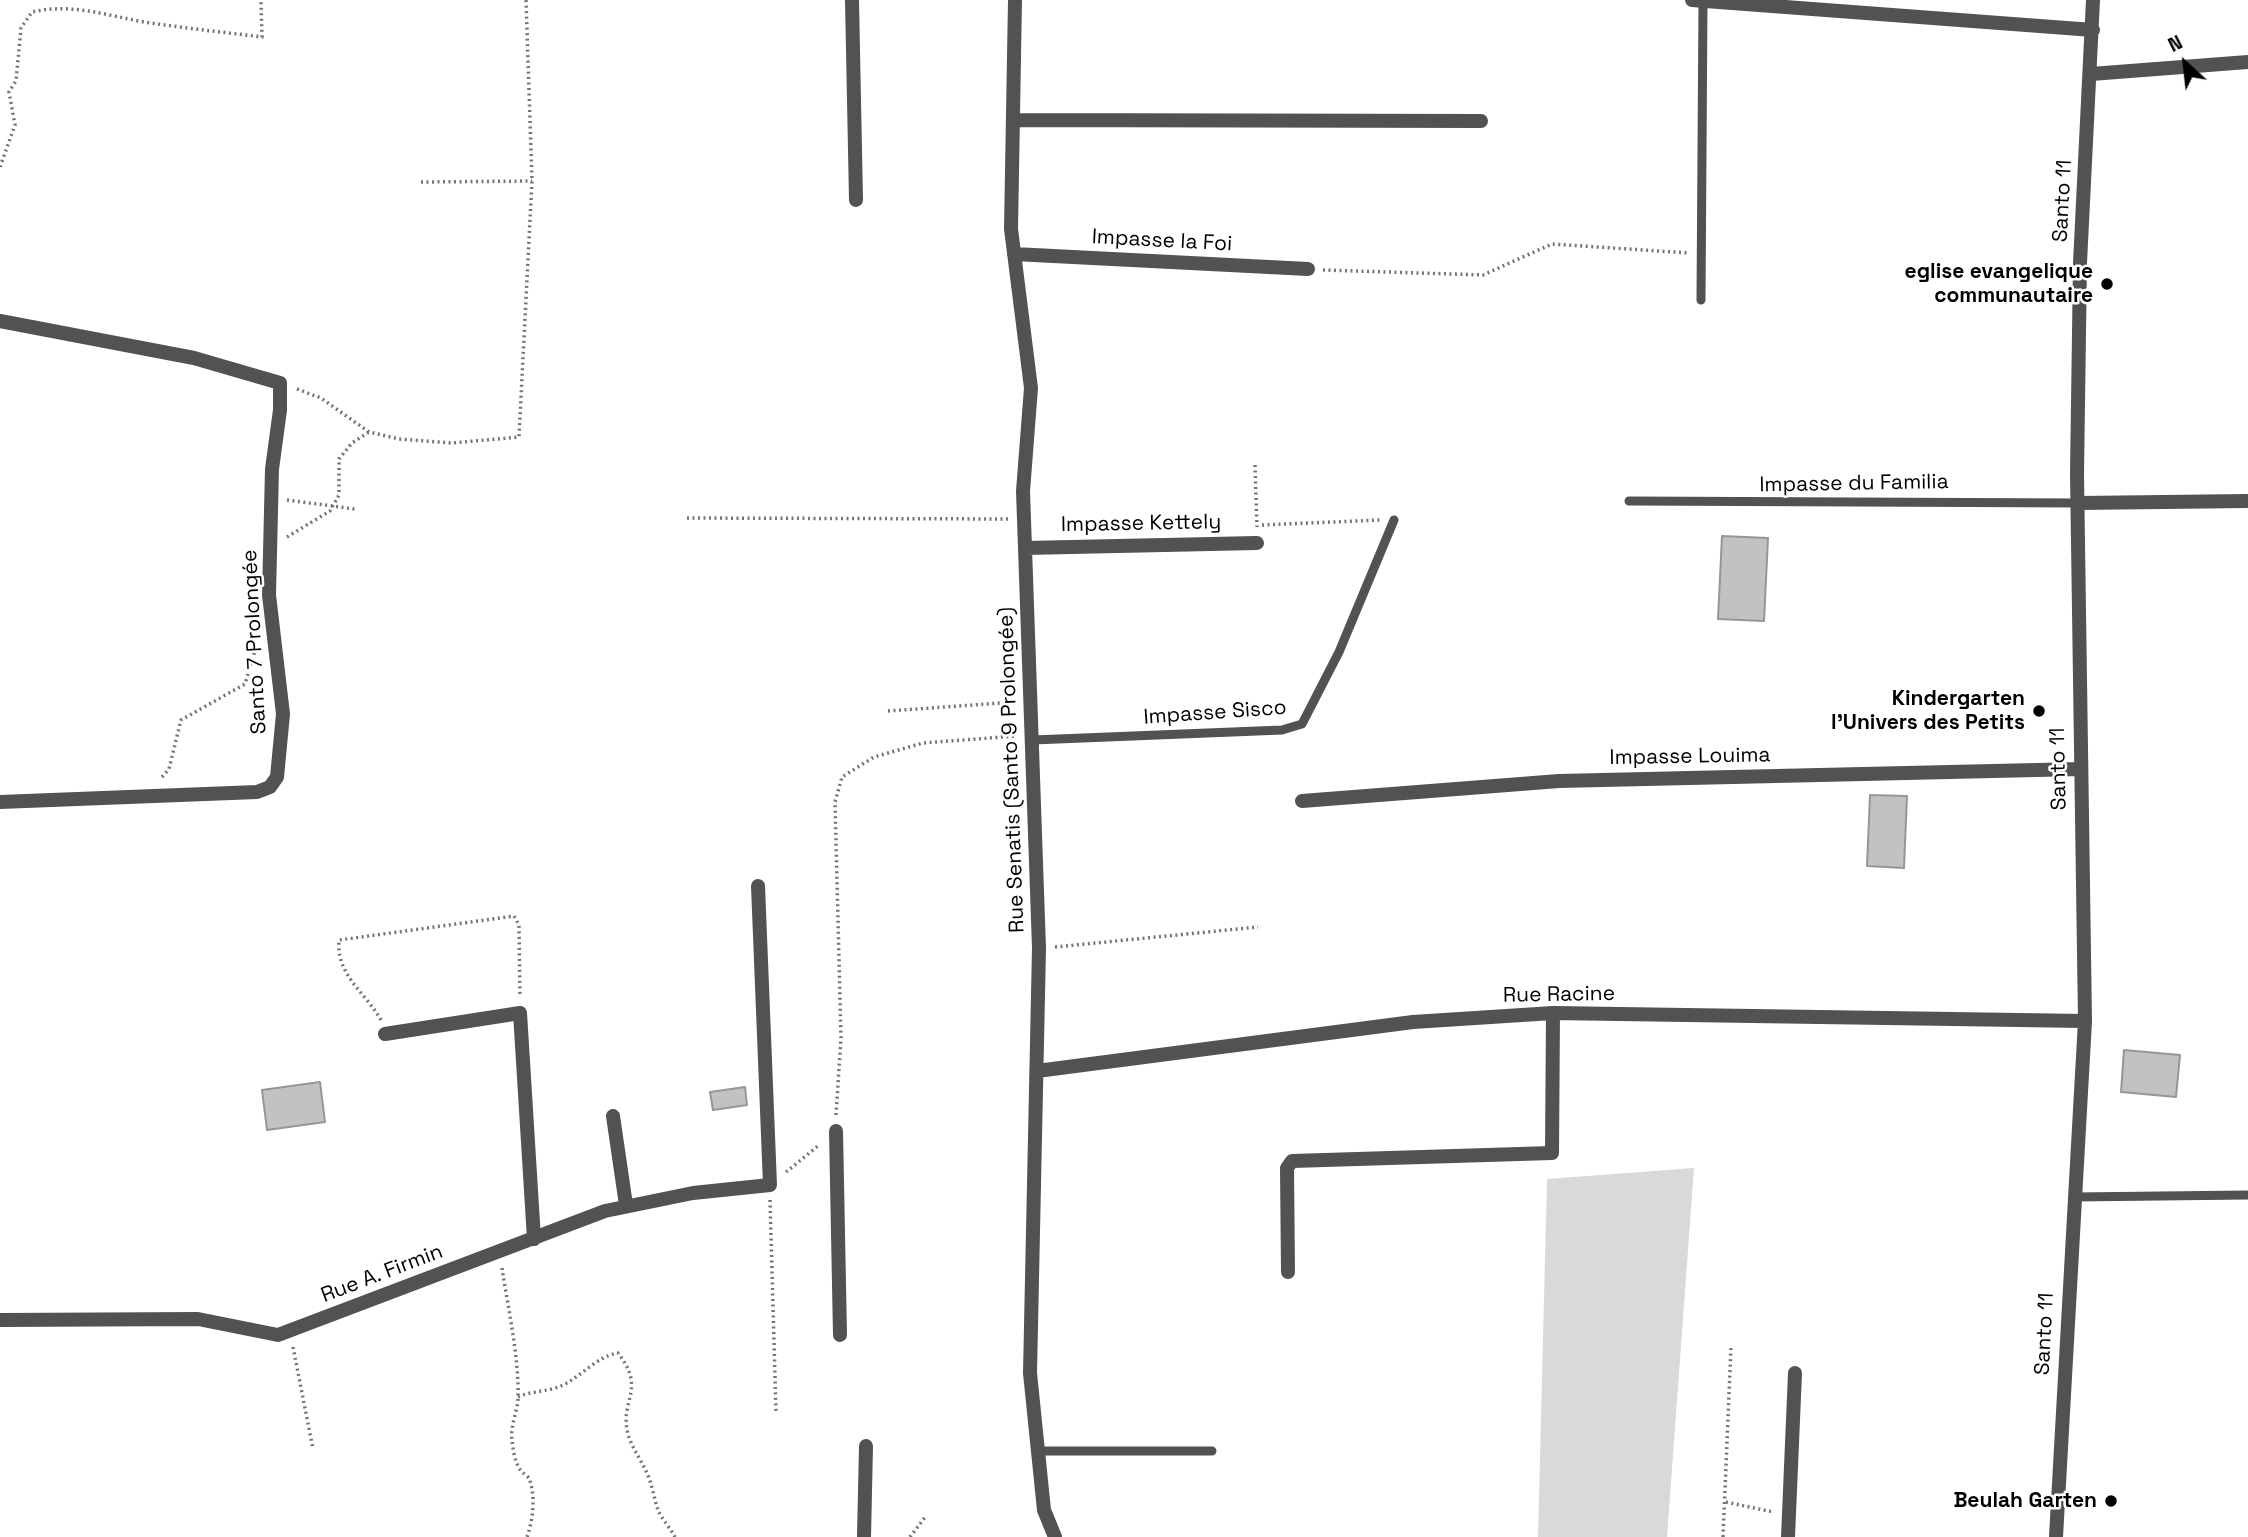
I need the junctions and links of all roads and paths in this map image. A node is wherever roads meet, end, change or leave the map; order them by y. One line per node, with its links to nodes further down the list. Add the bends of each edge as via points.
1 (261, 0): 13 (path, via 262,37 62,8 32,12 21,28 16,81 9,92 15,125)
2 (526, 0): 14 (path)
3 (852, 0): 16 (street)
4 (1015, 0): 11 (street, Rue Senatis (Santo 9 Prolongée))
5 (1692, 0): 7 (street)
6 (2093, 0): 8 (street, Santo 11)
7 (1703, 1): 8 (street); 17 (lane)
8 (2093, 30): 10 (street, Santo 11)
9 (2248, 62): 10 (street)
10 (2091, 74): 28 (street, Santo 11, via 2080,263)
11 (1013, 120): 12 (street); 18 (street, Rue Senatis (Santo 9 Prolongée))
12 (1481, 121)
13 (0, 167)
14 (532, 181): 15 (path); 23 (path, via 519,437 452,443)
15 (421, 182)
16 (856, 200)
17 (1702, 253): 19 (path, via 1552,244 1483,275); 20 (lane)
18 (1014, 254): 19 (street, Impasse la Foi); 32 (street, Rue Senatis (Santo 9 Prolongée), via 1031,388)
19 (1308, 269)
20 (1701, 300)
21 (0, 321): 22 (street, via 194,358)
22 (280, 383): 23 (path, via 321,398); 25 (street, Santo 7 Prolongée)
23 (369, 432): 29 (path, via 339,459 339,495)
24 (1255, 465): 34 (path)
25 (271, 498): 29 (path); 36 (street, Santo 7 Prolongée)
26 (1629, 501): 28 (lane, Impasse du Familia)
27 (2248, 501): 28 (street)
28 (2079, 503): 42 (street, Santo 11)
29 (334, 506): 30 (path); 36 (path)
30 (355, 509)
31 (687, 518): 32 (path)
32 (1024, 519): 37 (street, Rue Senatis (Santo 9 Prolongée))
33 (1394, 520): 34 (path); 41 (lane, Impasse Sisco, via 1339,652 1302,724 1282,730)
34 (1256, 525): 35 (path)
35 (1257, 543): 37 (street, Impasse Kettely)
36 (271, 548): 38 (street, Santo 7 Prolongée)
37 (1026, 548): 39 (street, Rue Senatis (Santo 9 Prolongée))
38 (272, 626): 43 (path, via 257,644 245,684 181,720 169,769); 43 (street, Santo 7 Prolongée, via 283,714 277,777 270,787 257,792)
39 (1031, 701): 40 (path); 41 (street, Rue Senatis (Santo 9 Prolongée))
40 (888, 711)
41 (1032, 737): 48 (street, Rue Senatis (Santo 9 Prolongée)); 55 (path, via 923,743 874,757 842,777 835,802 841,1038)
42 (2080, 769): 44 (street, Impasse Louima, via 1559,781); 51 (street, Santo 11)
43 (148, 795): 45 (street, Santo 7 Prolongée)
44 (1302, 801)
45 (0, 802)
46 (758, 886): 56 (street)
47 (1258, 927): 48 (path)
48 (1039, 948): 53 (street, Rue Senatis (Santo 9 Prolongée))
49 (520, 1013): 52 (street); 52 (path, via 519,925 514,916 339,940 345,974 373,1006); 60 (street)
50 (1553, 1013): 51 (street, Rue Racine); 53 (street, Rue Racine, via 1413,1022); 62 (street, via 1552,1153 1292,1161 1287,1168)
51 (2085, 1021): 58 (street, Santo 11)
52 (385, 1034)
53 (1037, 1071): 72 (street, Rue Senatis (Santo 9 Prolongée), via 1030,1373)
54 (613, 1116): 59 (street)
55 (835, 1132): 56 (path); 65 (street)
56 (770, 1185): 59 (street, Rue A. Firmin); 69 (path)
57 (2248, 1195): 58 (lane)
58 (2074, 1196): 84 (street, Santo 11)
59 (626, 1205): 60 (street, Rue A. Firmin)
60 (534, 1239): 61 (street, Rue A. Firmin)
61 (499, 1252): 64 (street, Rue A. Firmin); 68 (path, via 513,1320)
62 (1287, 1272)
63 (0, 1320): 64 (street, Rue A. Firmin, via 198,1319 278,1335)
64 (290, 1331): 71 (path)
65 (839, 1335)
66 (1731, 1347): 74 (path)
67 (1796, 1373): 75 (street)
68 (518, 1397): 77 (path, via 511,1435 531,1495 533,1522); 78 (path, via 560,1386 605,1355 618,1353 628,1366 633,1385 625,1415 628,1435 648,1475 659,1513)
69 (776, 1412)
70 (866, 1446): 79 (street)
71 (313, 1449)
72 (1038, 1451): 73 (lane); 81 (street, Rue Senatis (Santo 9 Prolongée), via 1044,1510)
73 (1212, 1451)
74 (1725, 1502): 75 (path); 82 (path)
75 (1789, 1515): 83 (street)
76 (926, 1516): 80 (path)
77 (527, 1537)
78 (676, 1537)
79 (864, 1537)
80 (910, 1537)
81 (1055, 1537)
82 (1723, 1537)
83 (1788, 1537)
84 (2056, 1537)

